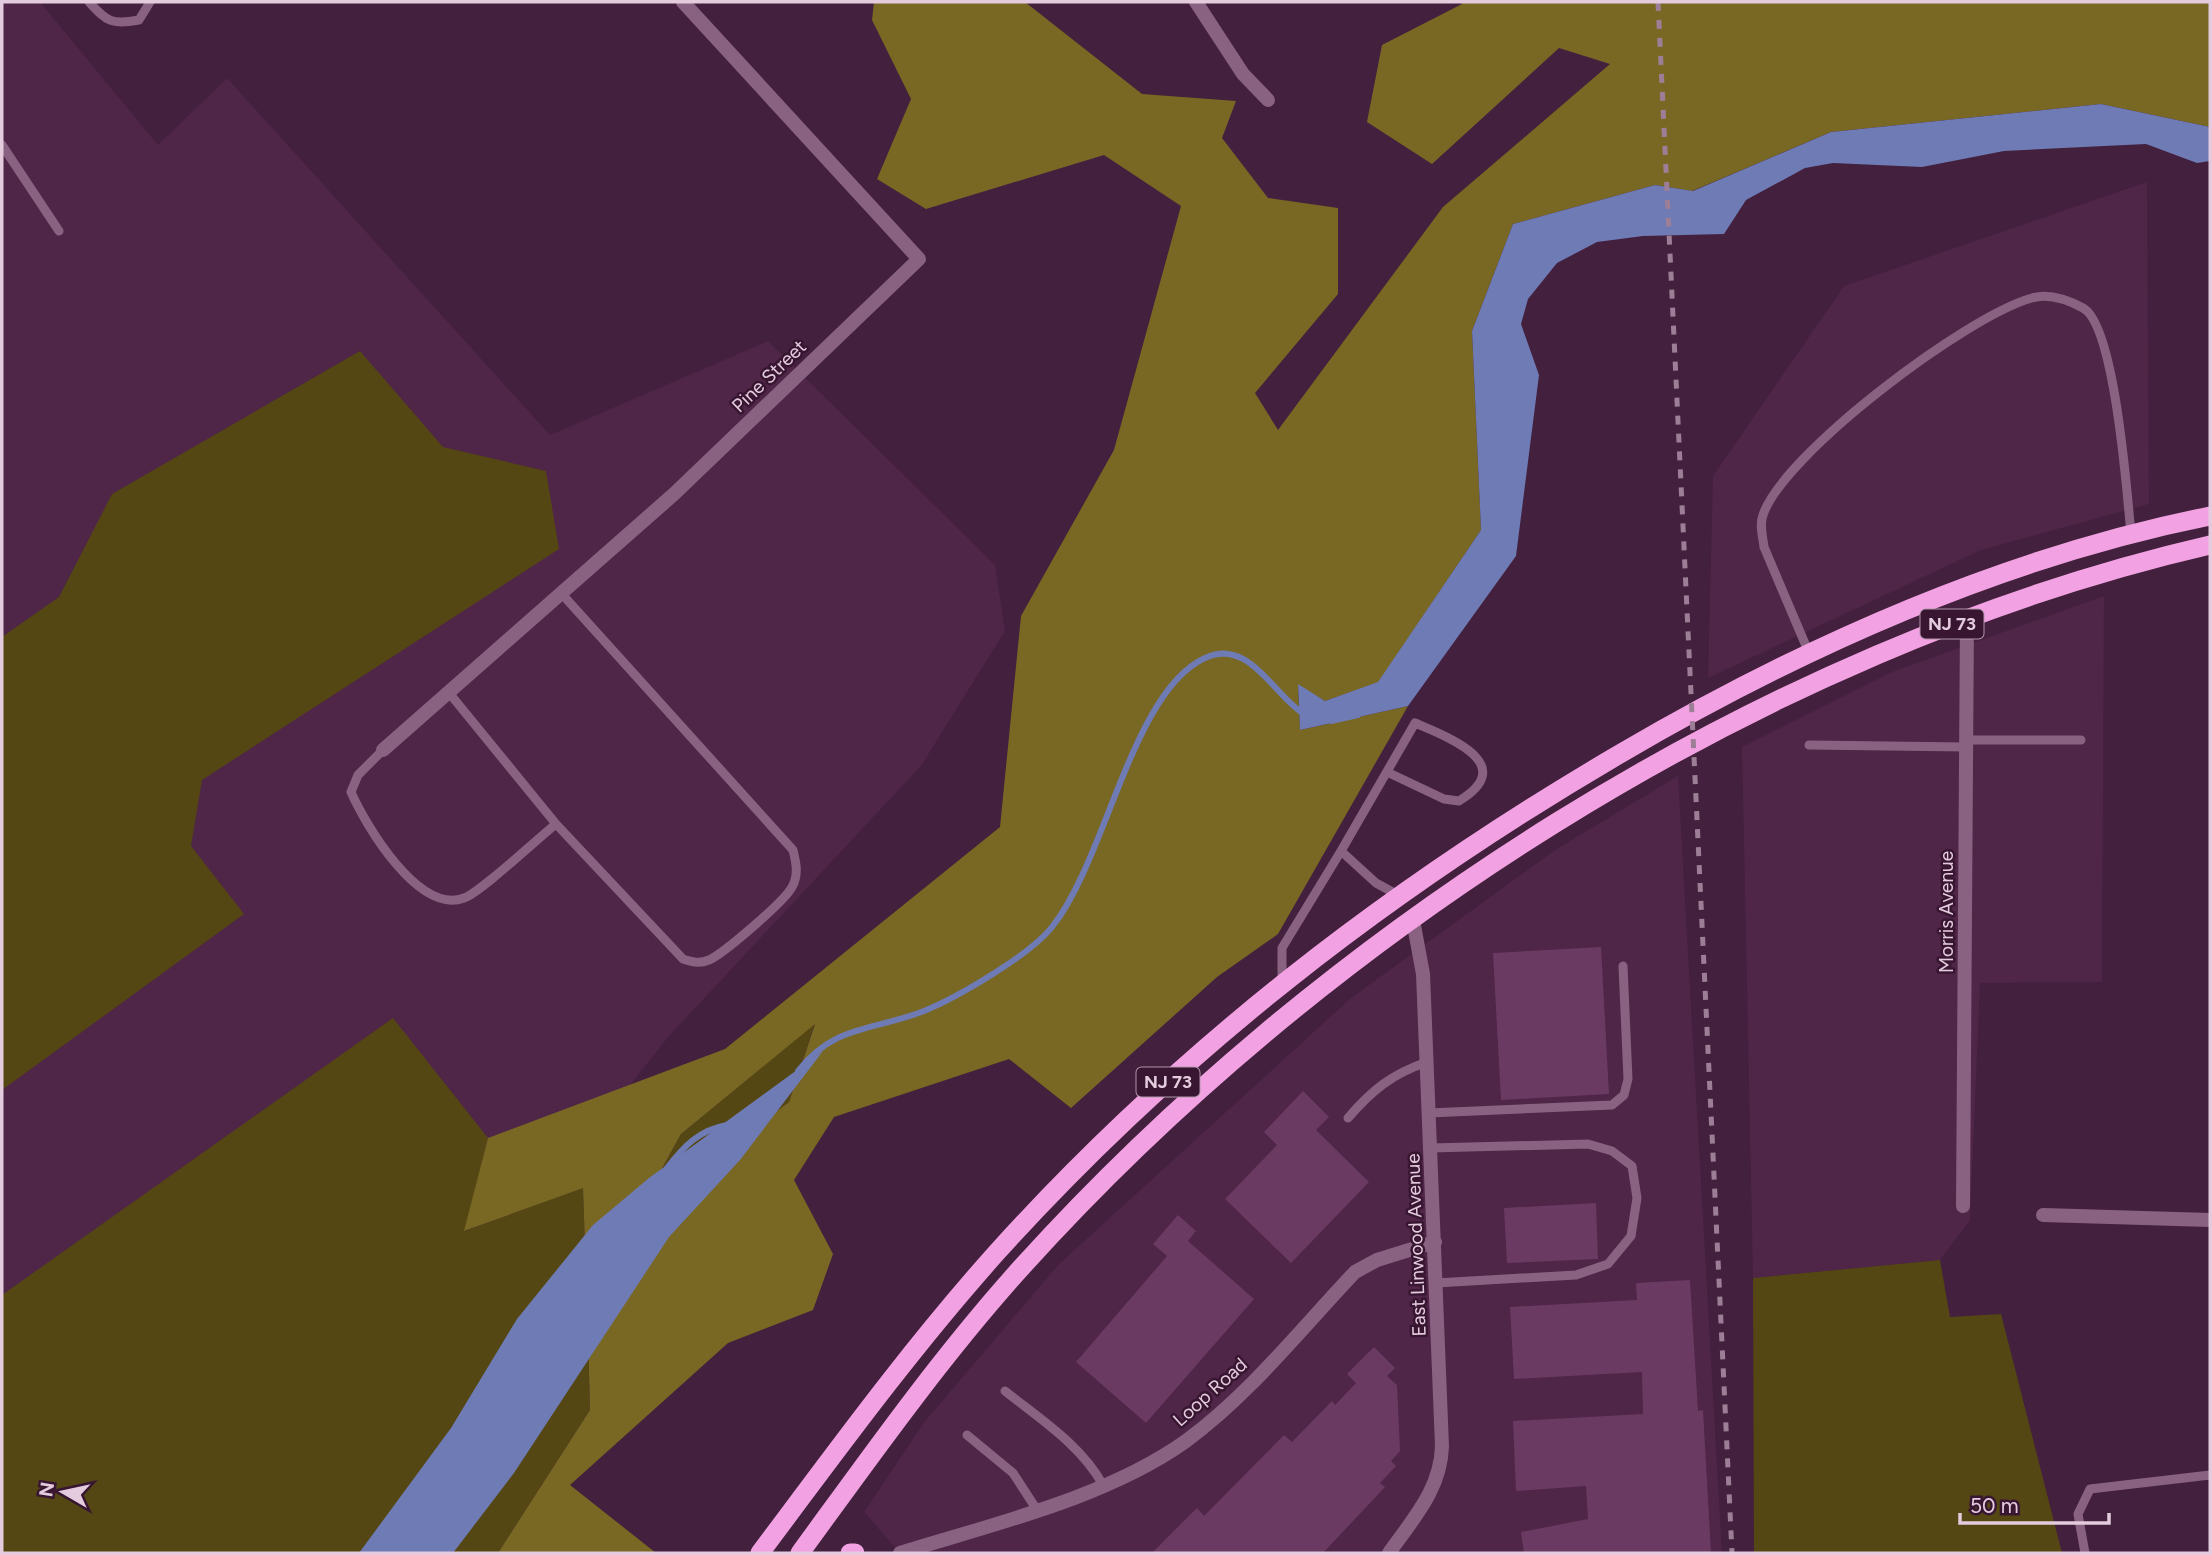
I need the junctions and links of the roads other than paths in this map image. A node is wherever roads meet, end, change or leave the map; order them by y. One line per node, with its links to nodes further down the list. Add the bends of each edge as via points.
1 (89, 2): 2 (lane, via 105,20 122,23 139,20)
2 (150, 2)
3 (683, 2): 11 (street, Pine Street, via 919,259 674,494)
4 (1196, 2): 5 (street, via 1243,74)
5 (1268, 100)
6 (2, 145): 7 (lane)
7 (59, 231)
8 (2210, 516): 9 (highway, NJ 73)
9 (2131, 534): 13 (highway, NJ 73, via 1944,594); 13 (lane, via 2111,370 2101,336 2087,310 2062,298 2034,297 1987,316 1904,371 1781,483 1762,516 1761,529 1764,547)
10 (2210, 545): 12 (highway, NJ 73, via 2092,575)
11 (561, 593): 14 (street, Pine Street); 20 (lane, via 793,850 797,868 792,887 772,909 712,959 696,963 682,959)
12 (1967, 618): 16 (street, Morris Avenue); 23 (highway, NJ 73, via 1824,677 1701,740 1508,854)
13 (1809, 653): 22 (highway, NJ 73, via 1557,791)
14 (450, 694): 18 (street, Pine Street); 20 (lane)
15 (2081, 740): 16 (lane)
16 (1966, 744): 17 (lane); 30 (street, Morris Avenue)
17 (1809, 745)
18 (383, 750): 20 (lane, via 358,775 351,792 363,817 416,886 434,898 446,902 465,898)
19 (1387, 772): 19 (lane, via 1415,723 1473,752 1482,779 1477,789 1459,801 1444,799); 21 (lane)
20 (556, 824)
21 (1341, 851): 22 (lane, via 1376,883); 25 (lane, via 1282,948)
22 (1398, 895): 25 (highway, NJ 73)
23 (1413, 920): 26 (street, East Linwood Avenue, via 1422,961); 41 (highway, NJ 73, via 1229,1066 1080,1206 965,1333)
24 (1623, 966): 27 (lane, via 1628,1079 1623,1096 1612,1105)
25 (1282, 983): 40 (highway, NJ 73, via 1151,1097 999,1251 902,1365)
26 (1427, 1062): 27 (street, East Linwood Avenue); 28 (lane, via 1396,1073 1372,1090)
27 (1429, 1113): 29 (street, East Linwood Avenue)
28 (1348, 1118)
29 (1431, 1147): 33 (street, East Linwood Avenue); 34 (lane, via 1588,1144 1612,1151 1632,1166 1637,1198 1632,1236 1608,1264 1576,1275)
30 (1963, 1206)
31 (2043, 1215): 32 (street)
32 (2210, 1220)
33 (1435, 1242): 34 (street, East Linwood Avenue); 38 (street, Loop Road, via 1364,1265 1205,1426 1157,1459)
34 (1436, 1283): 43 (street, East Linwood Avenue, via 1440,1472 1428,1499)
35 (1005, 1391): 38 (lane, via 1077,1450)
36 (967, 1435): 39 (lane, via 1013,1473)
37 (2210, 1475): 44 (lane, via 2090,1489 2078,1514)
38 (1103, 1485): 39 (street, Loop Road)
39 (1038, 1510): 42 (street, Loop Road)
40 (760, 1553)
41 (800, 1553)
42 (900, 1553)
43 (1389, 1553)
44 (2085, 1553)

